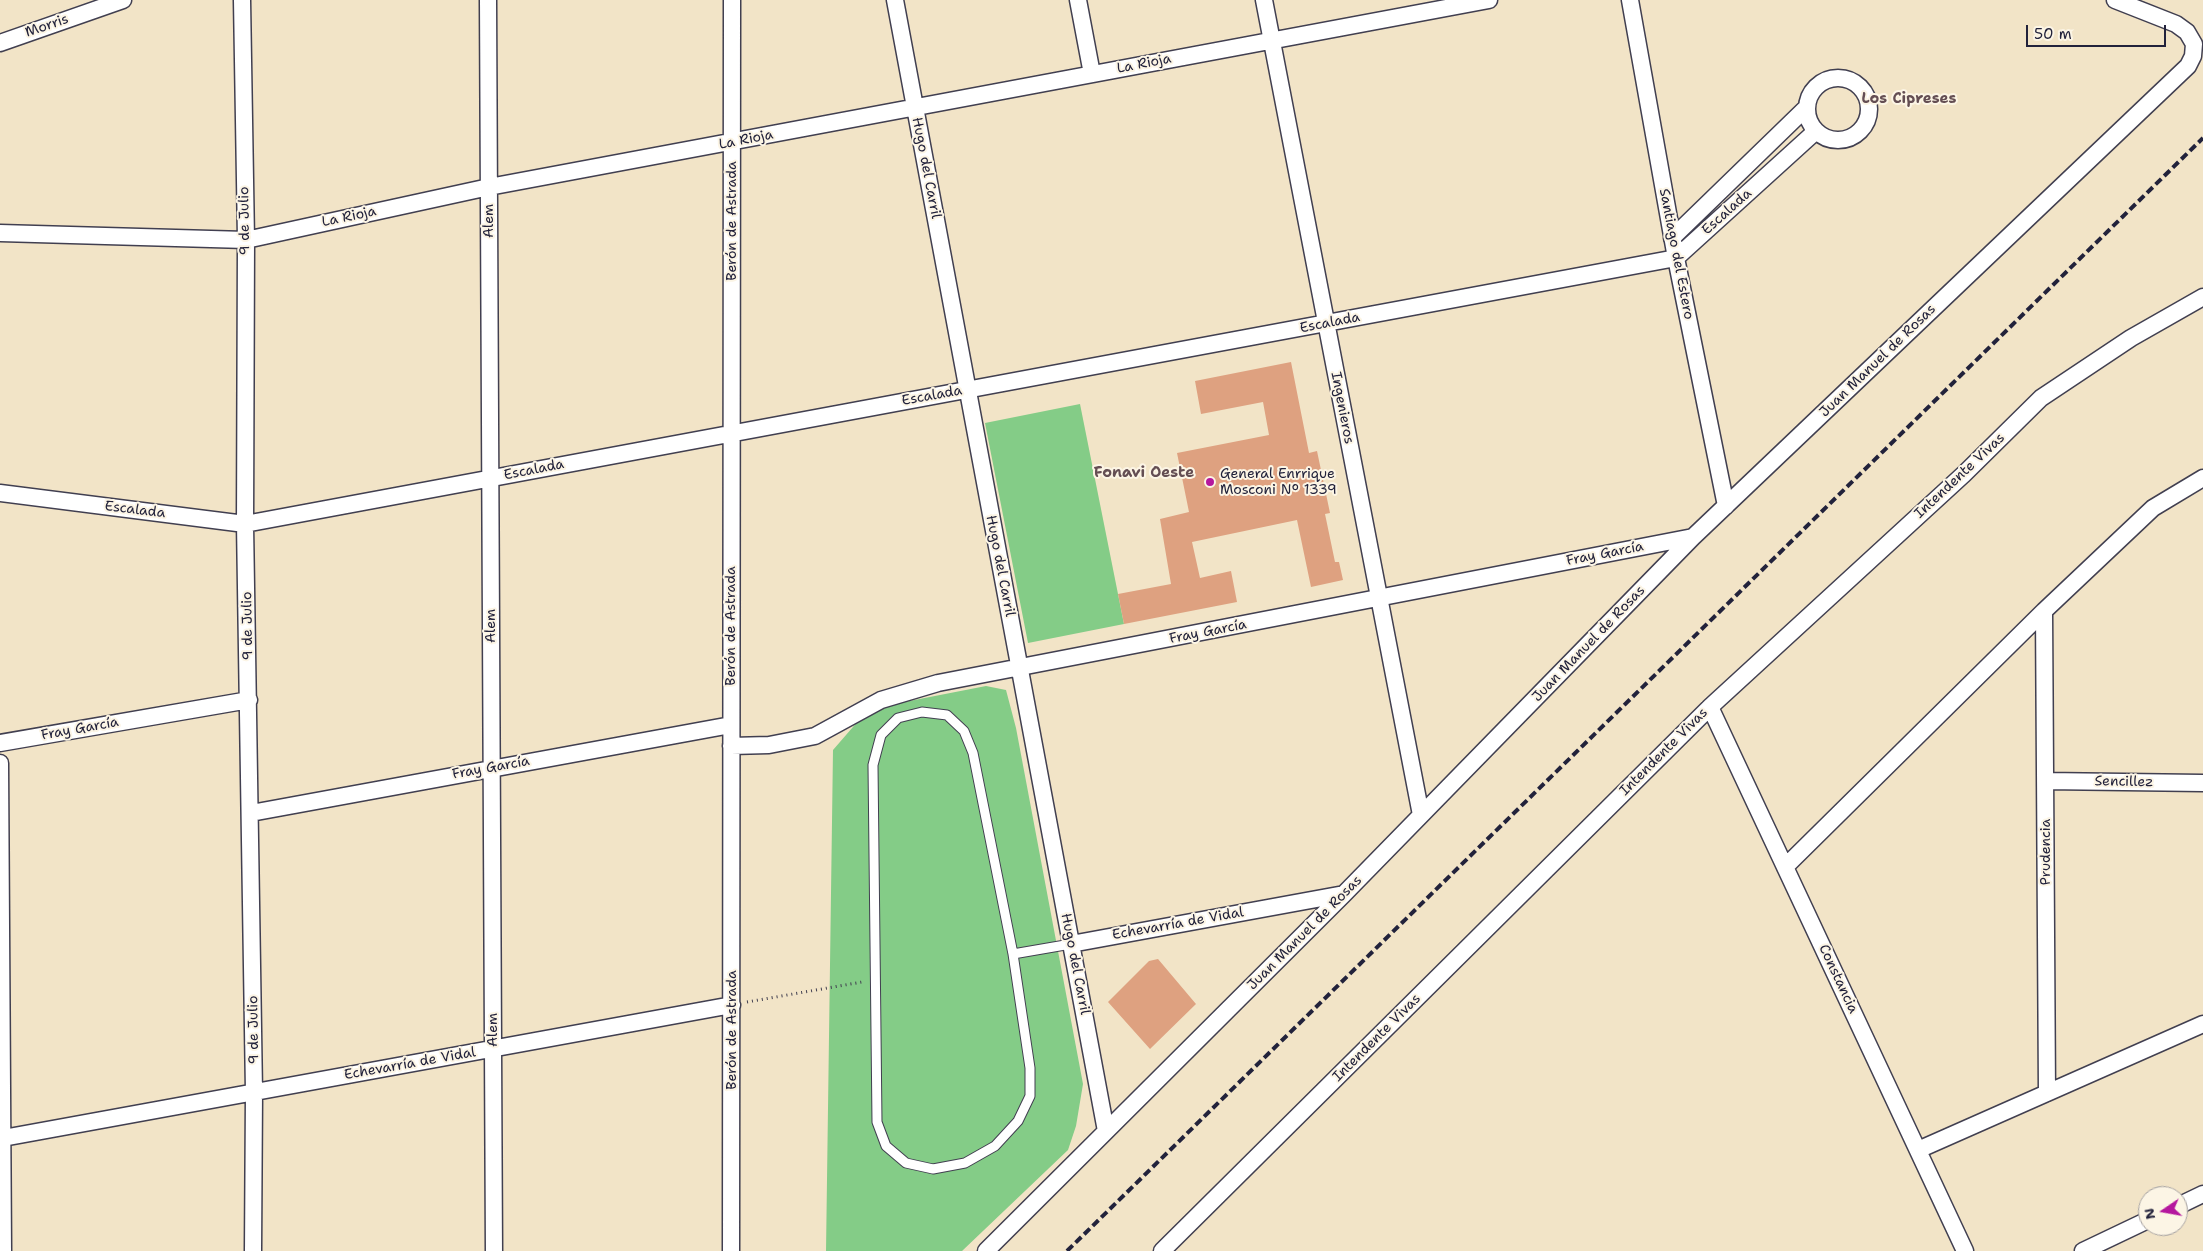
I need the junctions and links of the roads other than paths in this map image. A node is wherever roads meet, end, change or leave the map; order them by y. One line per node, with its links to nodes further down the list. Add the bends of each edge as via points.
1 (122, 0): 12 (street, Morris)
2 (242, 0): 21 (street, 9 de Julio)
3 (488, 0): 18 (street, Alem)
4 (732, 0): 17 (street, Berón de Astrada)
5 (895, 0): 15 (street, Hugo del Carril)
6 (1078, 0): 13 (street)
7 (1264, 0): 11 (street, Ingenieros)
8 (1489, 0): 11 (street, La Rioja)
9 (1630, 0): 20 (street, Santiago del Estero)
10 (2116, 0): 30 (street, Juan Manuel de Rosas, via 2176,24 2187,32 2194,44 2188,66)
11 (1271, 40): 13 (street, La Rioja); 24 (street, Ingenieros)
12 (0, 43)
13 (1092, 74): 15 (street, La Rioja)
14 (1807, 107): 16 (street); 16 (street, Escalada, via 1808,98 1819,84 1835,78 1844,78 1860,86 1868,102 1867,119 1857,134 1832,140); 20 (street, Escalada)
15 (915, 108): 17 (street, La Rioja); 25 (street, Hugo del Carril)
16 (1816, 131): 22 (street, Escalada)
17 (732, 142): 18 (street, La Rioja); 26 (street, Berón de Astrada)
18 (489, 187): 21 (street, La Rioja); 27 (street, Alem)
19 (0, 233): 21 (street, La Rioja)
20 (1672, 238): 22 (street, Santiago del Estero)
21 (246, 240): 31 (street, 9 de Julio)
22 (1676, 258): 24 (street, Escalada); 30 (street, Santiago del Estero)
23 (2203, 297): 37 (street, Intendente Vivas, via 2131,338 2041,398 1964,474)
24 (1326, 324): 25 (street, Escalada); 33 (street, Ingenieros)
25 (968, 390): 26 (street, Escalada); 35 (street, Hugo del Carril)
26 (731, 433): 27 (street, Escalada); 38 (street, Berón de Astrada)
27 (491, 478): 31 (street, Escalada); 42 (street, Alem)
28 (2203, 478): 34 (street, via 2153,508)
29 (0, 493): 31 (street, Escalada)
30 (1726, 506): 32 (street, Juan Manuel de Rosas)
31 (245, 524): 36 (street, 9 de Julio)
32 (1693, 537): 33 (street, Fray García); 46 (street, Juan Manuel de Rosas)
33 (1378, 598): 35 (street, Fray García); 46 (street, Ingenieros)
34 (2044, 611): 43 (street, Prudencia); 47 (street)
35 (1020, 669): 40 (street, Fray García, via 938,683 880,700 815,736 769,745); 49 (street, Hugo del Carril)
36 (249, 700): 39 (street, Fray García); 45 (street, 9 de Julio)
37 (1710, 707): 47 (street, Constancia); 68 (street, Intendente Vivas)
38 (731, 725): 40 (street, Berón de Astrada); 42 (street, Fray García)
39 (0, 743)
40 (731, 746): 52 (street, Berón de Astrada)
41 (0, 763): 51 (street)
42 (492, 768): 45 (street, Fray García); 54 (street, Alem)
43 (2045, 781): 44 (street, Sencillez); 56 (street, Prudencia)
44 (2203, 783)
45 (251, 813): 55 (street, 9 de Julio)
46 (1420, 816): 48 (street, Juan Manuel de Rosas)
47 (1785, 867): 59 (street, Constancia)
48 (1344, 894): 49 (street, Echevarría de Vidal); 57 (street, Juan Manuel de Rosas)
49 (1071, 944): 50 (lane, Echevarría de Vidal); 57 (street, Hugo del Carril)
50 (1013, 954): 50 (lane, via 973,753 964,731 947,715 922,712 898,718 881,735 873,765 877,1122 886,1146 906,1163 933,1169 965,1163 995,1146 1018,1121 1030,1096 1030,1068)
51 (1, 994): 58 (street)
52 (732, 1005): 54 (street, Echevarría de Vidal); 66 (street, Berón de Astrada)
53 (2203, 1024): 56 (street)
54 (493, 1049): 55 (street, Echevarría de Vidal); 65 (street, Alem)
55 (254, 1092): 58 (street, Echevarría de Vidal); 64 (street, 9 de Julio)
56 (2047, 1093): 59 (street)
57 (1106, 1132): 67 (street, Juan Manuel de Rosas)
58 (3, 1138): 63 (street)
59 (1918, 1150): 69 (street, Constancia)
60 (2203, 1194): 61 (street)
61 (2188, 1201)
62 (2138, 1225): 70 (street)
63 (3, 1251)
64 (253, 1251)
65 (494, 1251)
66 (731, 1251)
67 (986, 1251)
68 (1162, 1251)
69 (1966, 1251)
70 (2083, 1251)

